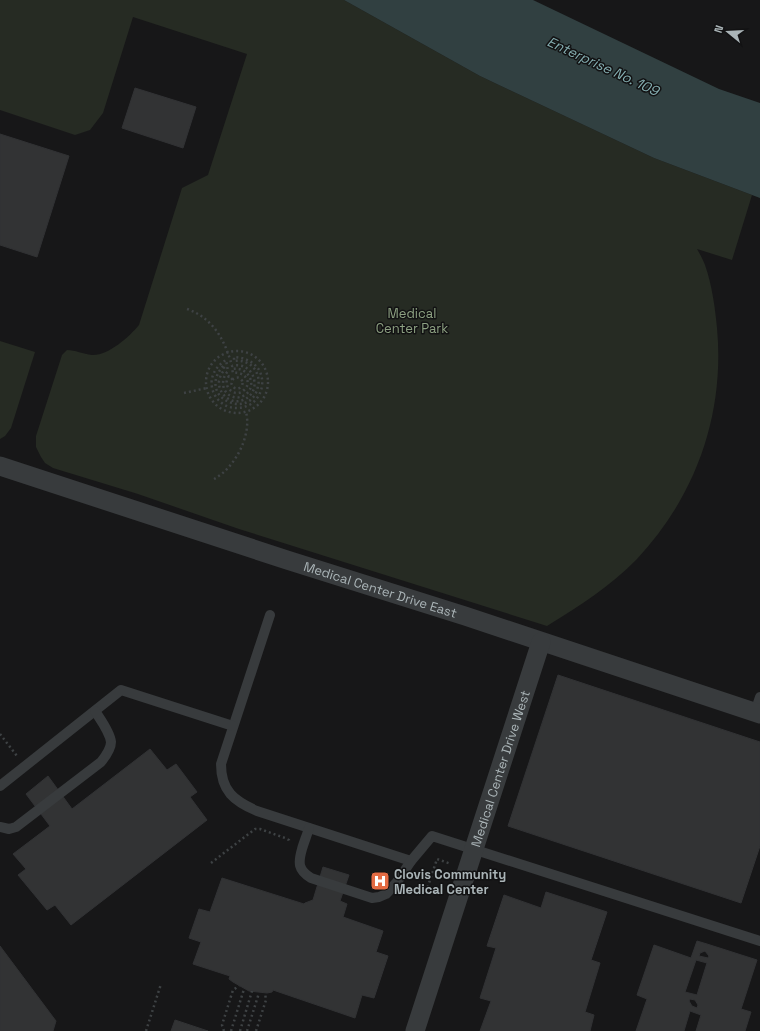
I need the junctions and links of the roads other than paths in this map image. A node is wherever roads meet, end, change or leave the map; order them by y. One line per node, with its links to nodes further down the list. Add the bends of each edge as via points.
1 (0, 466): 3 (street, Medical Center Drive East)
2 (270, 615): 6 (lane)
3 (541, 642): 4 (street, Medical Center Drive East); 10 (street, Medical Center Drive West)
4 (758, 708)
5 (95, 711): 6 (lane, via 121,690); 7 (lane); 8 (lane, via 111,742 101,762 16,828)
6 (233, 726): 9 (lane, via 221,764 221,774 227,790 244,806)
7 (0, 786)
8 (0, 827)
9 (309, 828): 11 (lane); 11 (lane, via 298,860 304,872 311,878 372,898 386,894)
10 (474, 849): 11 (lane, via 432,836); 12 (lane); 13 (street, Medical Center Drive West)
11 (411, 861)
12 (760, 941)
13 (414, 1031)

